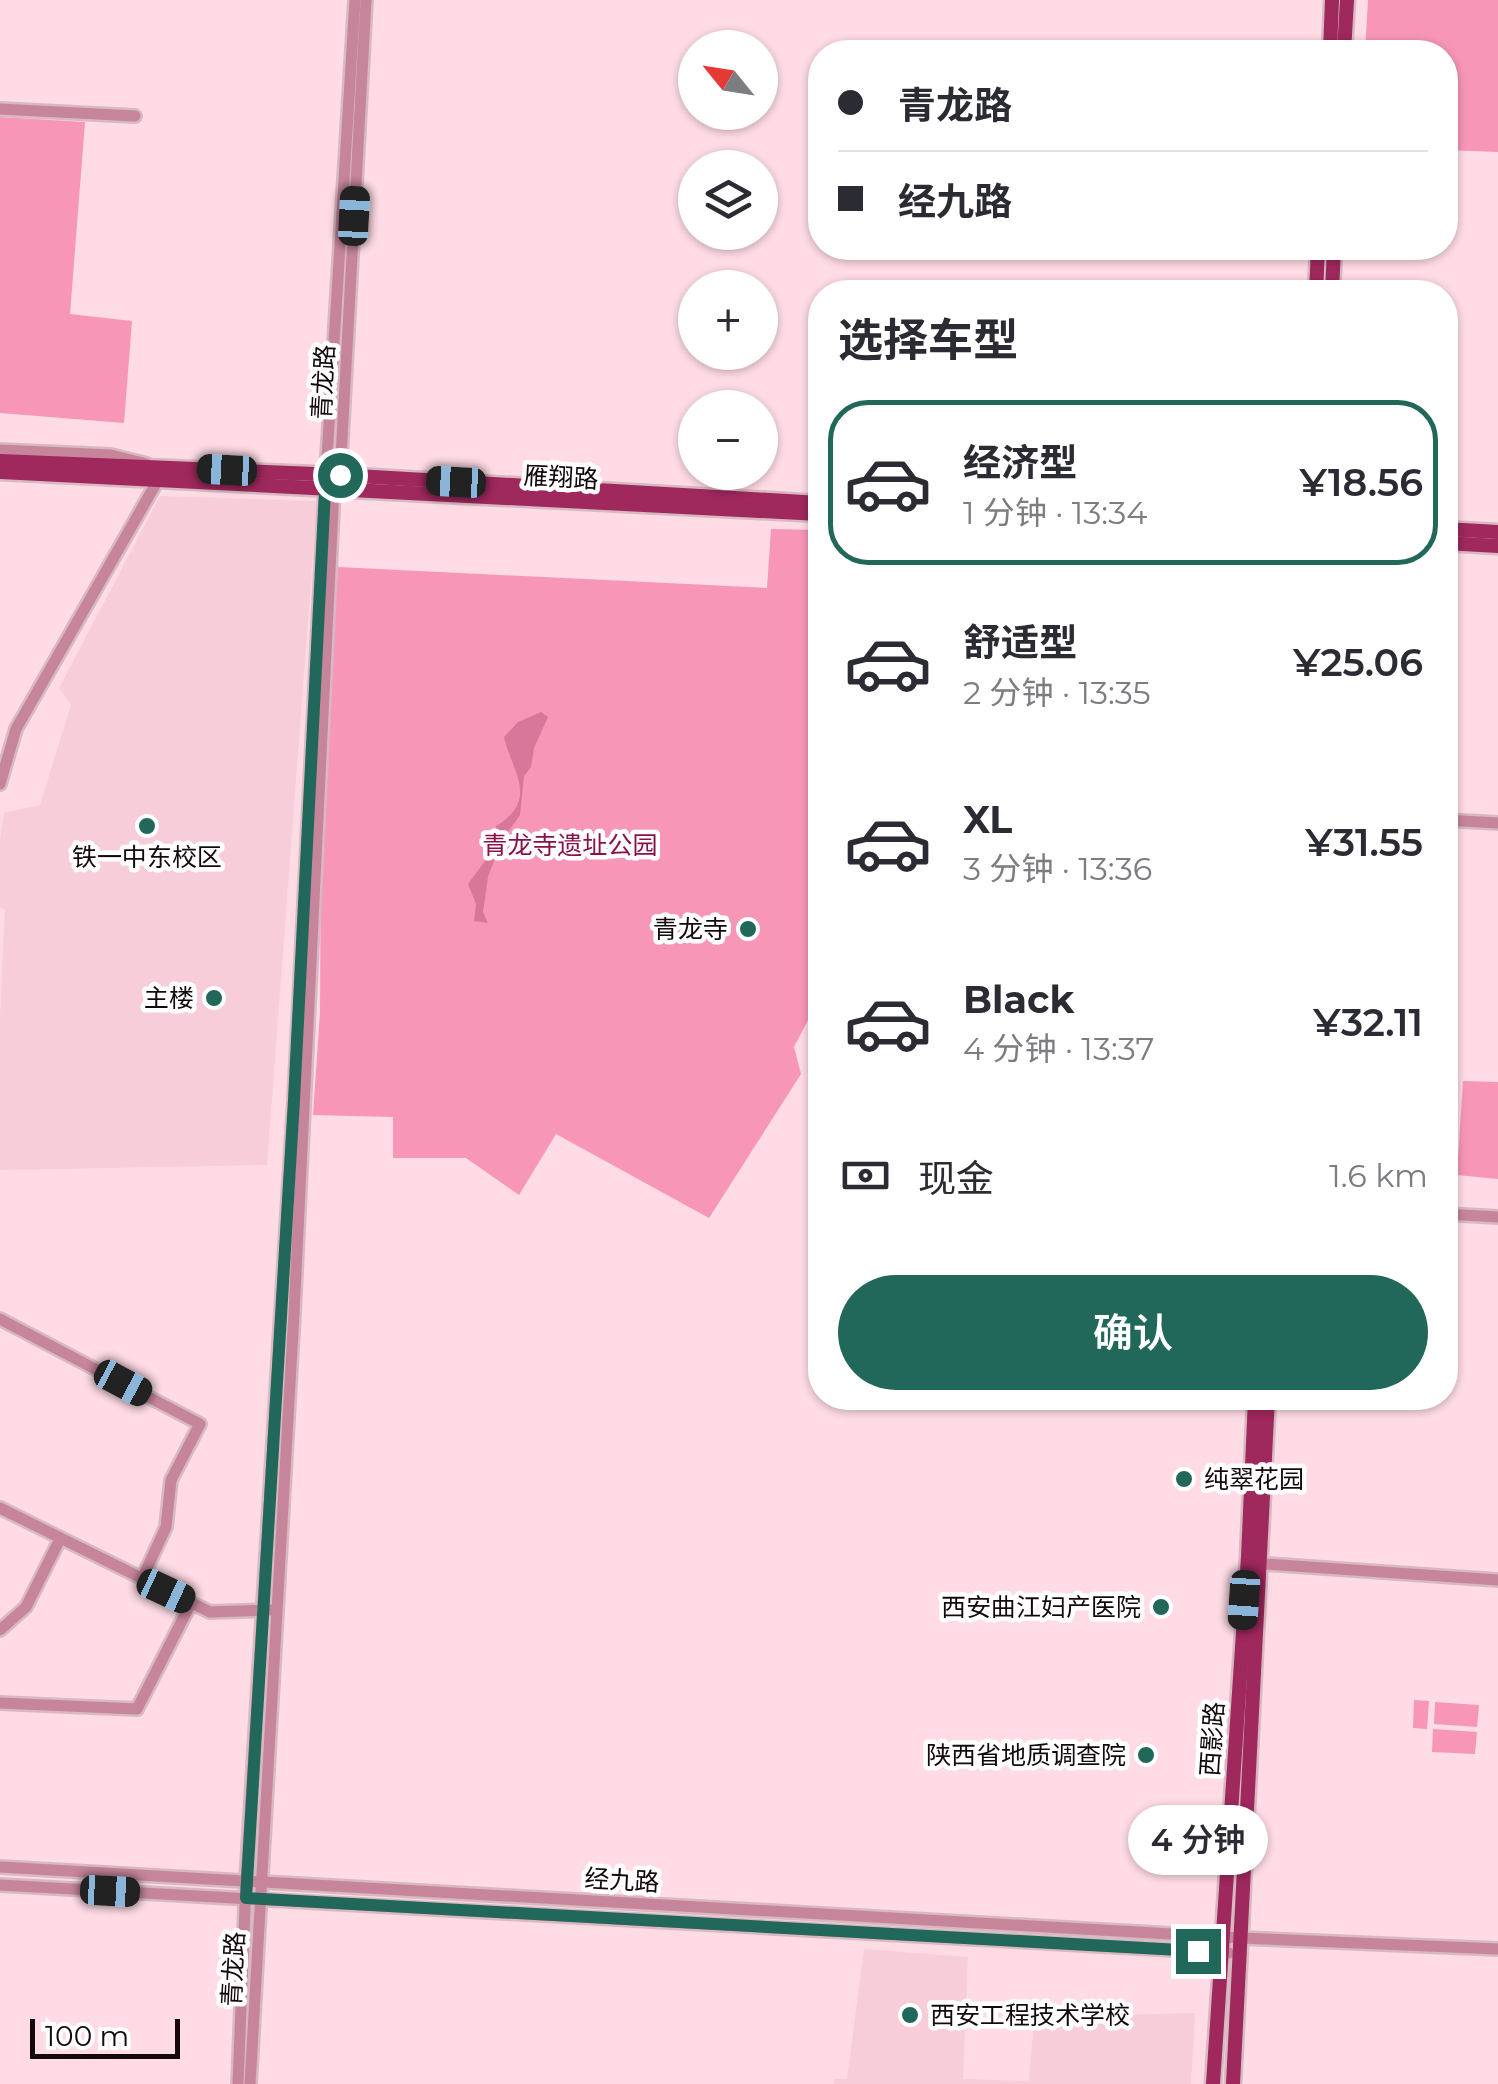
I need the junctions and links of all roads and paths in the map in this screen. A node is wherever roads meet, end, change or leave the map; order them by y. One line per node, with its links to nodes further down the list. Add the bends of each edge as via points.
1 (356, 0): 13 (street, 青龙路)
2 (366, 0): 13 (street, 青龙路)
3 (1332, 0): 5 (main road)
4 (1347, 0): 6 (main road)
5 (1330, 40)
6 (1345, 40)
7 (0, 109): 8 (street)
8 (135, 116)
9 (0, 450): 12 (street, via 112,455)
10 (0, 460): 12 (main road, 雁翔路)
11 (0, 472): 12 (main road, 雁翔路)
12 (160, 474): 13 (main road, 雁翔路); 20 (street, via 16,729)
13 (332, 482): 14 (main road, 雁翔路); 15 (main road, 雁翔路); 34 (street, 青龙路)
14 (808, 502)
15 (808, 513)
16 (1458, 530): 17 (main road)
17 (1498, 532)
18 (1458, 544): 19 (main road)
19 (1498, 546)
20 (0, 784)
21 (1458, 821): 22 (street)
22 (1498, 823)
23 (1458, 1215): 24 (street)
24 (1498, 1217)
25 (0, 1319): 31 (street, via 200,1424 171,1480 166,1526)
26 (1255, 1410): 30 (main road, 西影路)
27 (1267, 1410): 30 (main road, 西影路)
28 (0, 1508): 29 (street)
29 (60, 1538): 31 (street); 35 (street, via 26,1607)
30 (1253, 1563): 32 (street); 41 (main road, 西影路); 42 (main road, 西影路)
31 (142, 1580): 33 (street)
32 (1498, 1580)
33 (191, 1603): 34 (street, via 210,1612); 36 (street, via 137,1709)
34 (270, 1610): 38 (street, 青龙路)
35 (0, 1630)
36 (0, 1703)
37 (0, 1867): 38 (street, 经九路)
38 (253, 1883): 40 (street, 青龙路); 41 (street, 经九路)
39 (0, 1885): 40 (street, 经九路)
40 (252, 1899): 41 (street, 经九路); 44 (street, 青龙路); 45 (street, 青龙路)
41 (1221, 1945): 42 (street, 经九路); 46 (main road, 西影路)
42 (1241, 1946): 43 (street, 经九路); 47 (main road, 西影路)
43 (1498, 1949)
44 (238, 2084)
45 (250, 2084)
46 (1214, 2084)
47 (1232, 2084)

